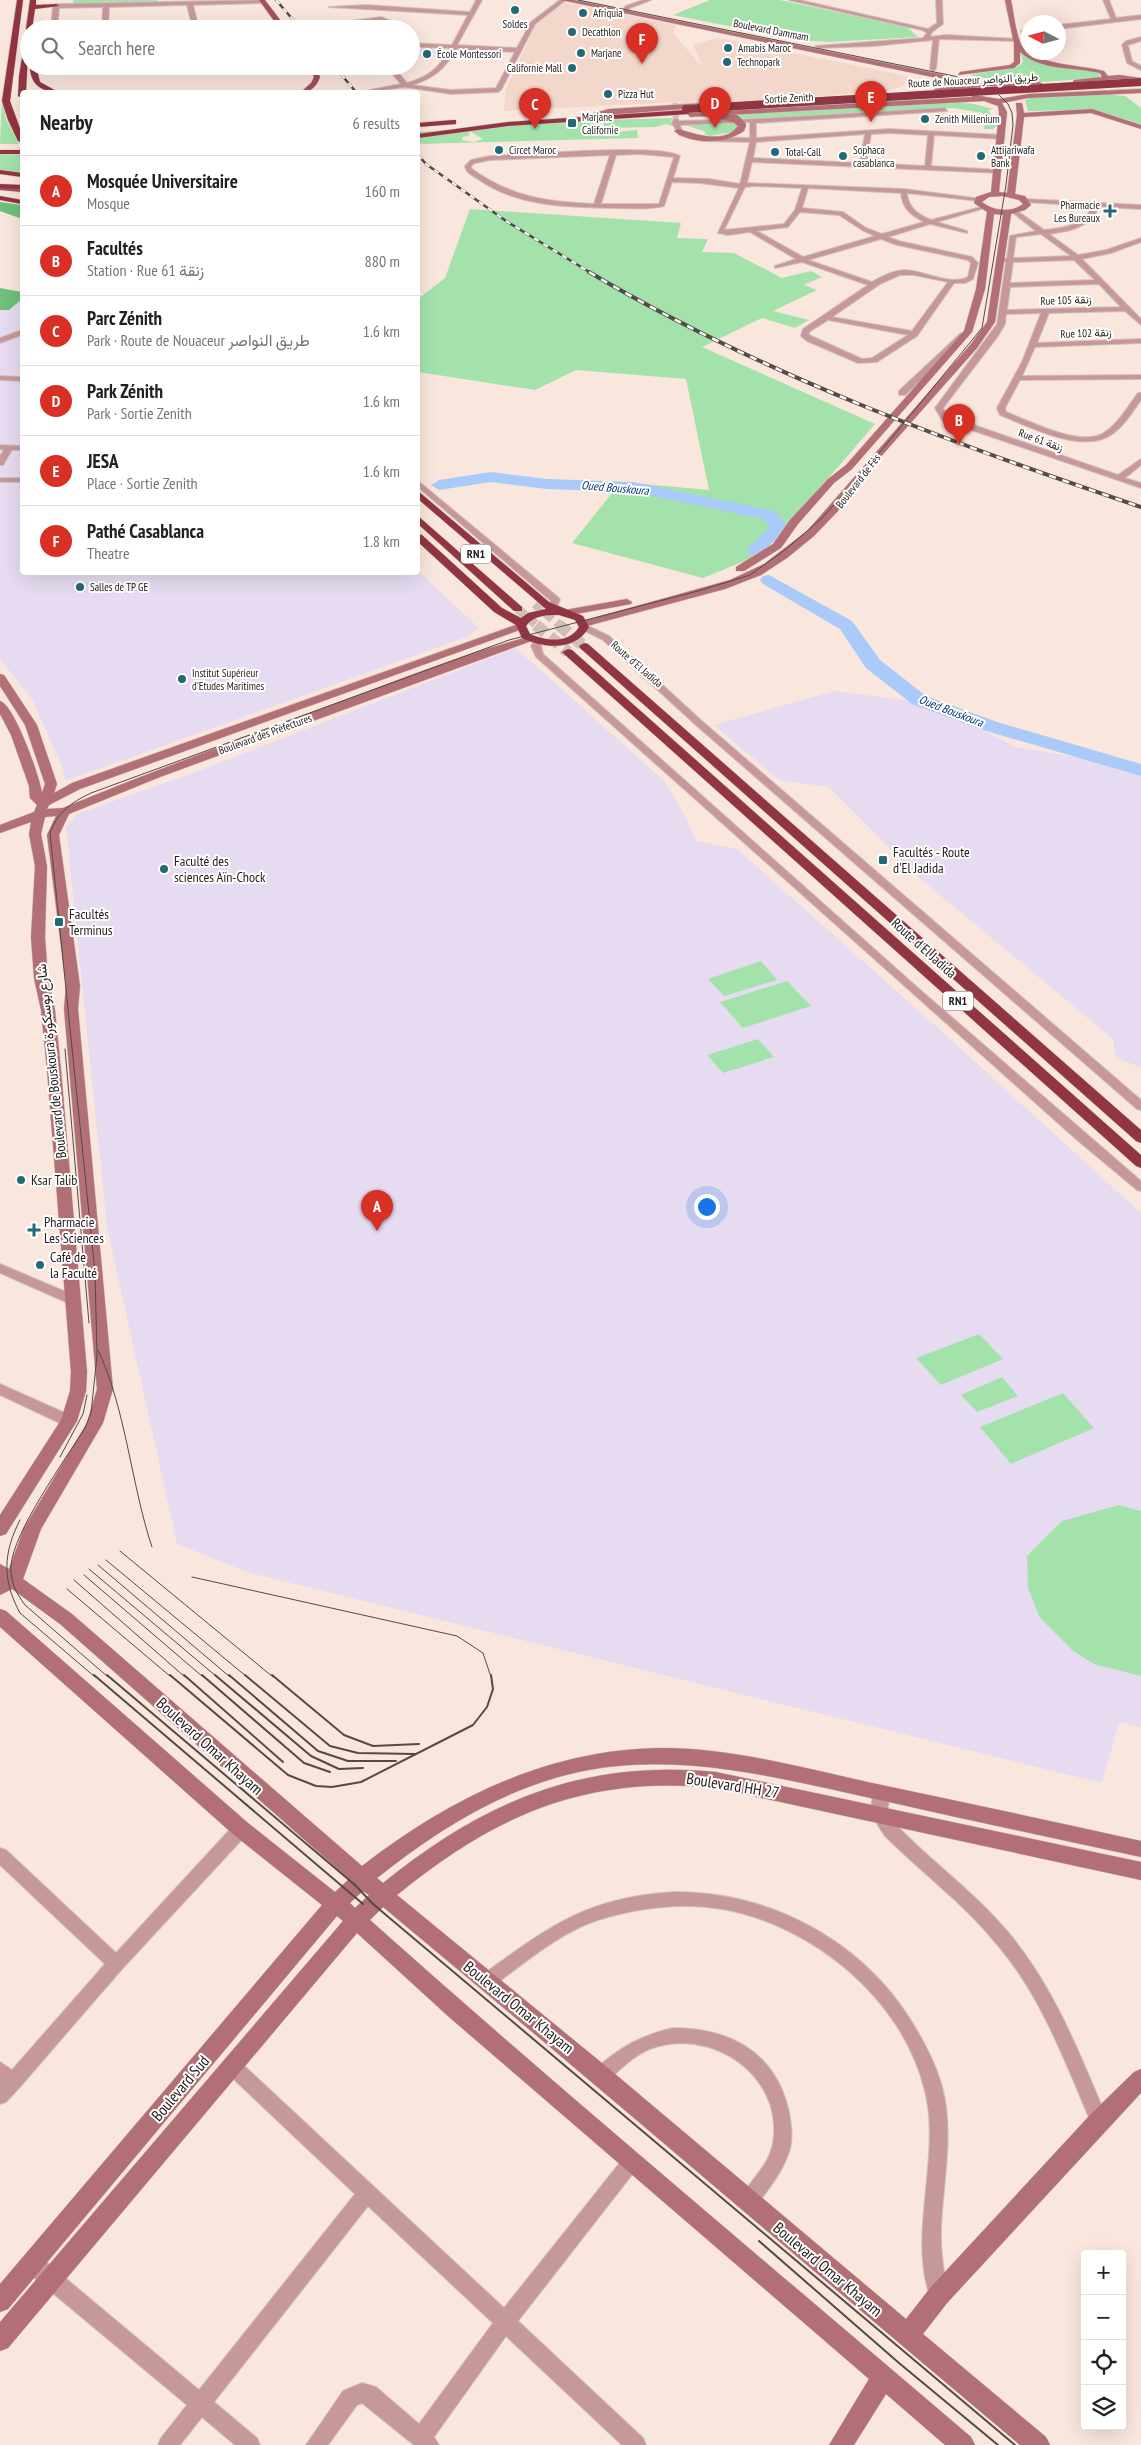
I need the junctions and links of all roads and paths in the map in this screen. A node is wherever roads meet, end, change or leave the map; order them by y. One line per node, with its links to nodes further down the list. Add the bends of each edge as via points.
1 (65, 0): 17 (street)
2 (339, 0): 18 (street)
3 (479, 0): 22 (street)
4 (563, 0): 19 (street, Boulevard Dammam); 45 (street, via 535,19)
5 (589, 0): 19 (street, Boulevard Dammam)
6 (648, 0): 19 (street); 20 (street)
7 (792, 0): 37 (street)
8 (939, 0): 37 (street, via 940,24)
9 (1008, 0): 41 (street)
10 (1106, 0): 34 (street)
11 (262, 1): 14 (street); 30 (main road)
12 (34, 2): 15 (highway); 26 (highway)
13 (19, 3): 49 (highway); 92 (highway, via 6,101)
14 (190, 5): 16 (street); 29 (street)
15 (56, 6): 17 (street); 27 (street)
16 (106, 6): 17 (street); 28 (street)
17 (67, 7)
18 (332, 7): 21 (street); 22 (street)
19 (628, 9): 20 (street, Boulevard Dammam); 20 (street)
20 (644, 11): 43 (street, Boulevard Dammam); 50 (street, Boulevard Dammam)
21 (336, 13)
22 (472, 14): 44 (street)
23 (342, 18): 31 (street)
24 (1133, 18): 25 (street); 34 (street); 36 (street)
25 (1141, 18)
26 (31, 20)
27 (55, 20)
28 (105, 20)
29 (194, 20)
30 (277, 20)
31 (345, 20)
32 (369, 20): 33 (street)
33 (384, 20)
34 (1114, 20): 35 (street)
35 (1066, 26)
36 (1141, 27)
37 (929, 31): 39 (street)
38 (936, 38): 39 (street); 41 (street); 48 (street)
39 (925, 39): 43 (street)
40 (1141, 39): 47 (street, via 1125,45 1129,62)
41 (1016, 41): 51 (street, via 1018,63 1012,67); 58 (street, via 1026,53 1036,58 1105,73)
42 (420, 45): 44 (street)
43 (818, 46): 48 (street, Boulevard Dammam)
44 (454, 47): 45 (street); 61 (street, via 439,70)
45 (519, 50): 61 (street, via 498,90 444,92)
46 (1054, 60): 59 (street)
47 (1141, 68)
48 (933, 69): 51 (street, Boulevard Dammam)
49 (2, 70)
50 (920, 72): 64 (street, Boulevard Dammam, via 953,79); 71 (street, via 948,81 950,85)
51 (960, 74): 60 (street, Boulevard Dammam)
52 (23, 75): 65 (highway)
53 (28, 75): 66 (highway)
54 (33, 75): 67 (highway, via 36,82)
55 (316, 75): 68 (main road, via 314,84)
56 (323, 75): 69 (main road, via 323,81)
57 (397, 75): 61 (street)
58 (1105, 79): 59 (street, Boulevard Dammam); 62 (street, Boulevard Dammam); 72 (street, via 1101,85)
59 (1137, 79): 79 (highway, Route de Nouaceur طريق النواصر, bridge)
60 (997, 84): 62 (street, Boulevard Dammam); 64 (street)
61 (405, 85): 70 (street)
62 (1006, 86): 74 (street, via 1019,91)
63 (1141, 86): 79 (highway, Route de Nouaceur طريق النواصر, bridge)
64 (971, 88): 71 (street); 76 (street, via 968,93)
65 (22, 90)
66 (28, 90)
67 (51, 90)
68 (306, 90)
69 (314, 90)
70 (380, 90)
71 (942, 90): 82 (street, via 635,109)
72 (1119, 92): 73 (street, Sortie Zenith); 74 (street, Sortie Zenith); 75 (street)
73 (1141, 92)
74 (1018, 97): 78 (street, Sortie Zenith); 81 (street)
75 (1141, 99)
76 (982, 100): 77 (street, Sortie Zenith); 78 (street, Sortie Zenith)
77 (945, 101): 83 (street, Sortie Zenith); 84 (street, via 983,106)
78 (992, 101): 84 (street, via 1001,105)
79 (686, 110): 82 (highway, Route de Nouaceur طريق النواصر)
80 (945, 110): 85 (street)
81 (1021, 115): 88 (street, via 1092,111); 114 (street)
82 (595, 116): 83 (street, Sortie Zenith); 86 (highway, Route de Nouaceur طريق النواصر); 91 (highway, Route de Nouaceur طريق النواصر)
83 (667, 116): 87 (street, bridge, via 720,115 736,119 742,125 735,134 717,138 697,137)
84 (1003, 117): 93 (street)
85 (755, 120): 87 (street); 94 (street, via 752,122)
86 (420, 124)
87 (676, 124): 94 (street, via 686,137)
88 (1141, 127)
89 (868, 132): 90 (street); 94 (street); 102 (street)
90 (931, 133): 93 (street); 103 (street)
91 (420, 136)
92 (20, 137)
93 (1002, 137): 104 (street)
94 (753, 140): 101 (street)
95 (0, 147): 97 (highway)
96 (20, 148): 97 (highway)
97 (12, 150): 98 (highway); 99 (highway)
98 (0, 152)
99 (20, 152)
100 (614, 152): 107 (street, via 674,154 677,156); 119 (street); 119 (street, via 478,160 468,166 482,182 513,196)
101 (750, 160): 102 (street); 108 (street)
102 (863, 165): 103 (street)
103 (928, 168): 104 (street)
104 (998, 171): 113 (street)
105 (0, 172): 106 (highway)
106 (20, 174)
107 (670, 180): 108 (street); 119 (street, via 664,202 659,206)
108 (743, 183): 109 (street); 126 (street, via 720,230 724,233)
109 (806, 186): 112 (street); 123 (street)
110 (0, 187): 111 (main road)
111 (20, 188)
112 (904, 191): 116 (street); 125 (street, via 907,206)
113 (995, 194): 114 (street); 116 (street)
114 (1011, 195): 117 (street)
115 (0, 198): 118 (highway)
116 (979, 199): 122 (street, via 978,203)
117 (1026, 201): 120 (street); 124 (street, via 1025,207)
118 (20, 202)
119 (597, 205)
120 (1097, 205): 121 (street); 128 (street, via 1095,213 1082,224)
121 (1141, 207)
122 (987, 209): 124 (street); 125 (street); 144 (street, Boulevard de Fès, via 979,290)
123 (798, 210): 126 (street, via 786,226); 129 (street, via 841,213)
124 (1011, 211): 128 (street); 133 (street, Boulevard de Fès)
125 (930, 222): 127 (street); 129 (street)
126 (752, 231): 132 (street, via 772,246)
127 (965, 232)
128 (1044, 233): 131 (street); 133 (street, via 1014,236)
129 (881, 236): 132 (street); 135 (street, via 973,260 971,278)
130 (1140, 242): 131 (street)
131 (1076, 257): 133 (street); 136 (street)
132 (801, 260): 134 (street); 137 (street)
133 (1006, 260): 138 (street); 176 (street, Boulevard de Fès, via 993,315 986,330 867,467 839,506 807,538 768,566 730,584)
134 (776, 267)
135 (952, 281): 137 (street, via 903,273); 146 (street)
136 (1102, 282): 138 (street); 139 (street)
137 (874, 285): 142 (street)
138 (1008, 286): 140 (street)
139 (1128, 309): 141 (street, Rue 105 زنقة); 143 (street)
140 (1004, 312): 141 (street, Rue 105 زنقة); 161 (street, Rue 61 زنقة, via 994,336 939,408 945,418)
141 (1045, 312): 149 (street)
142 (828, 318): 146 (street); 146 (street, via 806,331 805,336 864,362 874,360)
143 (1141, 323)
144 (968, 332): 154 (street); 174 (street, Boulevard de Fès, via 849,468 831,481 768,553 710,581 641,599)
145 (20, 334): 147 (street)
146 (914, 334)
147 (0, 341)
148 (1141, 341): 149 (street, Rue 102 زنقة)
149 (1033, 345): 152 (street)
150 (1141, 377): 152 (street)
151 (0, 378): 153 (street)
152 (1017, 378): 155 (street, via 1001,408 1003,413 1068,436 1086,439 1101,437 1108,432)
153 (20, 379)
154 (902, 393)
155 (1141, 395)
156 (0, 447): 157 (street)
157 (9, 448): 158 (street); 160 (street)
158 (20, 448)
159 (1141, 461): 161 (street)
160 (0, 463)
161 (1118, 479): 165 (street, Rue 61 زنقة)
162 (0, 480): 163 (street)
163 (20, 480)
164 (420, 485): 174 (street, via 556,600)
165 (1141, 486)
166 (420, 496): 174 (highway, Route d'El Jadida, via 534,595)
167 (420, 506): 171 (highway, RN1)
168 (420, 521): 173 (highway, RN1)
169 (420, 530): 172 (highway, via 480,582 489,592)
170 (420, 540): 172 (highway)
171 (535, 604)
172 (492, 605): 175 (highway)
173 (518, 609)
174 (559, 611): 175 (highway, via 536,614); 176 (highway, Route d'El Jadida, via 579,618)
175 (521, 625): 177 (highway, Route d'El Jadida, via 523,634); 183 (street, Boulevard des Préfectures)
176 (583, 627): 177 (highway, via 570,640); 190 (highway, Route d'El Jadida, via 592,644 755,788); 191 (street, via 606,638 700,724)
177 (537, 641): 185 (street, Boulevard des Préfectures, via 498,649 377,692); 189 (highway, Route d'El Jadida, via 727,805); 194 (street, via 539,655 989,1056)
178 (584, 646): 190 (highway, Route d'El Jadida / RN1)
179 (568, 652): 189 (highway, Route d'El Jadida / RN1)
180 (0, 677): 182 (street, via 31,725)
181 (0, 704): 184 (street, via 17,735)
182 (51, 784): 183 (street); 184 (street, Boulevard de Bouskoura شارع بوسكورة)
183 (76, 786): 184 (street, Boulevard des Préfectures)
184 (42, 809): 185 (street, Boulevard des Préfectures); 186 (street, Boulevard des Préfectures); 187 (street, Boulevard des Préfectures); 188 (street, Boulevard de Bouskoura شارع بوسكورة)
185 (65, 811): 200 (street, Boulevard de Bouskoura شارع بوسكورة, via 53,835 72,980 71,1009 105,1389 95,1423)
186 (0, 819)
187 (0, 829): 188 (street, via 19,829)
188 (35, 834): 196 (street, Boulevard de Bouskoura شارع بوسكورة, via 41,866 38,937 41,978 49,1018)
189 (776, 837): 193 (highway, Route d'El Jadida / RN1)
190 (804, 842): 192 (highway, Route d'El Jadida / RN1)
191 (1141, 1106)
192 (1141, 1138)
193 (1141, 1164)
194 (1141, 1186)
195 (0, 1268): 196 (street)
196 (73, 1300): 198 (street, Boulevard de Bouskoura شارع بوسكورة, via 79,1372 78,1391)
197 (0, 1389): 198 (street)
198 (69, 1421): 199 (street, Boulevard de Bouskoura شارع بوسكورة)
199 (0, 1529)
200 (5, 1580): 208 (street, Boulevard Omar Khayam, via 66,1619)
201 (0, 1616): 204 (street)
202 (882, 1794): 203 (street); 205 (street, Boulevard HH 27); 208 (street, Boulevard HH 27, via 767,1768 706,1759 662,1756 617,1759 543,1774 500,1791 422,1833)
203 (879, 1814): 207 (street, Boulevard HH 27); 209 (street, Boulevard HH 27, via 716,1780 674,1776 627,1778 534,1801 484,1824 434,1855); 219 (street, via 904,1844 982,1915 1028,1970 1063,2035)
204 (241, 1829): 210 (street); 212 (street)
205 (1141, 1849)
206 (0, 1856): 212 (street)
207 (1141, 1871)
208 (362, 1878): 209 (street, Boulevard Omar Khayam); 210 (street, Boulevard Sud)
209 (384, 1896): 211 (street, Boulevard HH 27); 213 (street, Boulevard Omar Khayam)
210 (335, 1904): 211 (street); 223 (street, Boulevard Sud)
211 (356, 1920): 214 (street, Boulevard Sud); 220 (street)
212 (116, 1964): 216 (street)
213 (487, 1981): 215 (street, Boulevard Omar Khayam); 225 (street, via 572,1923 597,1913 655,1901 722,1902 754,1910 800,1929 827,1946 884,1995 907,2026 924,2058 934,2092 938,2129 932,2245)
214 (232, 2066): 221 (street); 224 (street, Boulevard Sud)
215 (601, 2074): 222 (street, Boulevard Omar Khayam); 222 (street, via 635,2049 652,2041 675,2037 726,2042 745,2054 774,2089 782,2122 780,2152)
216 (7, 2076): 218 (street)
217 (1141, 2079): 219 (street)
218 (0, 2096)
219 (1099, 2121): 225 (street)
220 (632, 2161): 227 (street); 230 (street)
221 (366, 2194): 227 (street); 231 (street)
222 (748, 2202): 228 (street, Boulevard Omar Khayam)
223 (32, 2263): 224 (street); 226 (street, Boulevard Sud)
224 (51, 2279): 229 (street, Boulevard Sud); 231 (street)
225 (939, 2296): 228 (street)
226 (0, 2300)
227 (506, 2321): 232 (street); 236 (street)
228 (908, 2335): 239 (street, Boulevard Omar Khayam)
229 (0, 2340)
230 (884, 2376): 237 (street); 238 (street)
231 (199, 2404): 233 (street); 234 (street)
232 (425, 2441): 235 (street, via 369,2394 362,2393 350,2398)
233 (168, 2445)
234 (250, 2445)
235 (316, 2445)
236 (636, 2445)
237 (841, 2445)
238 (963, 2445)
239 (1038, 2445)

